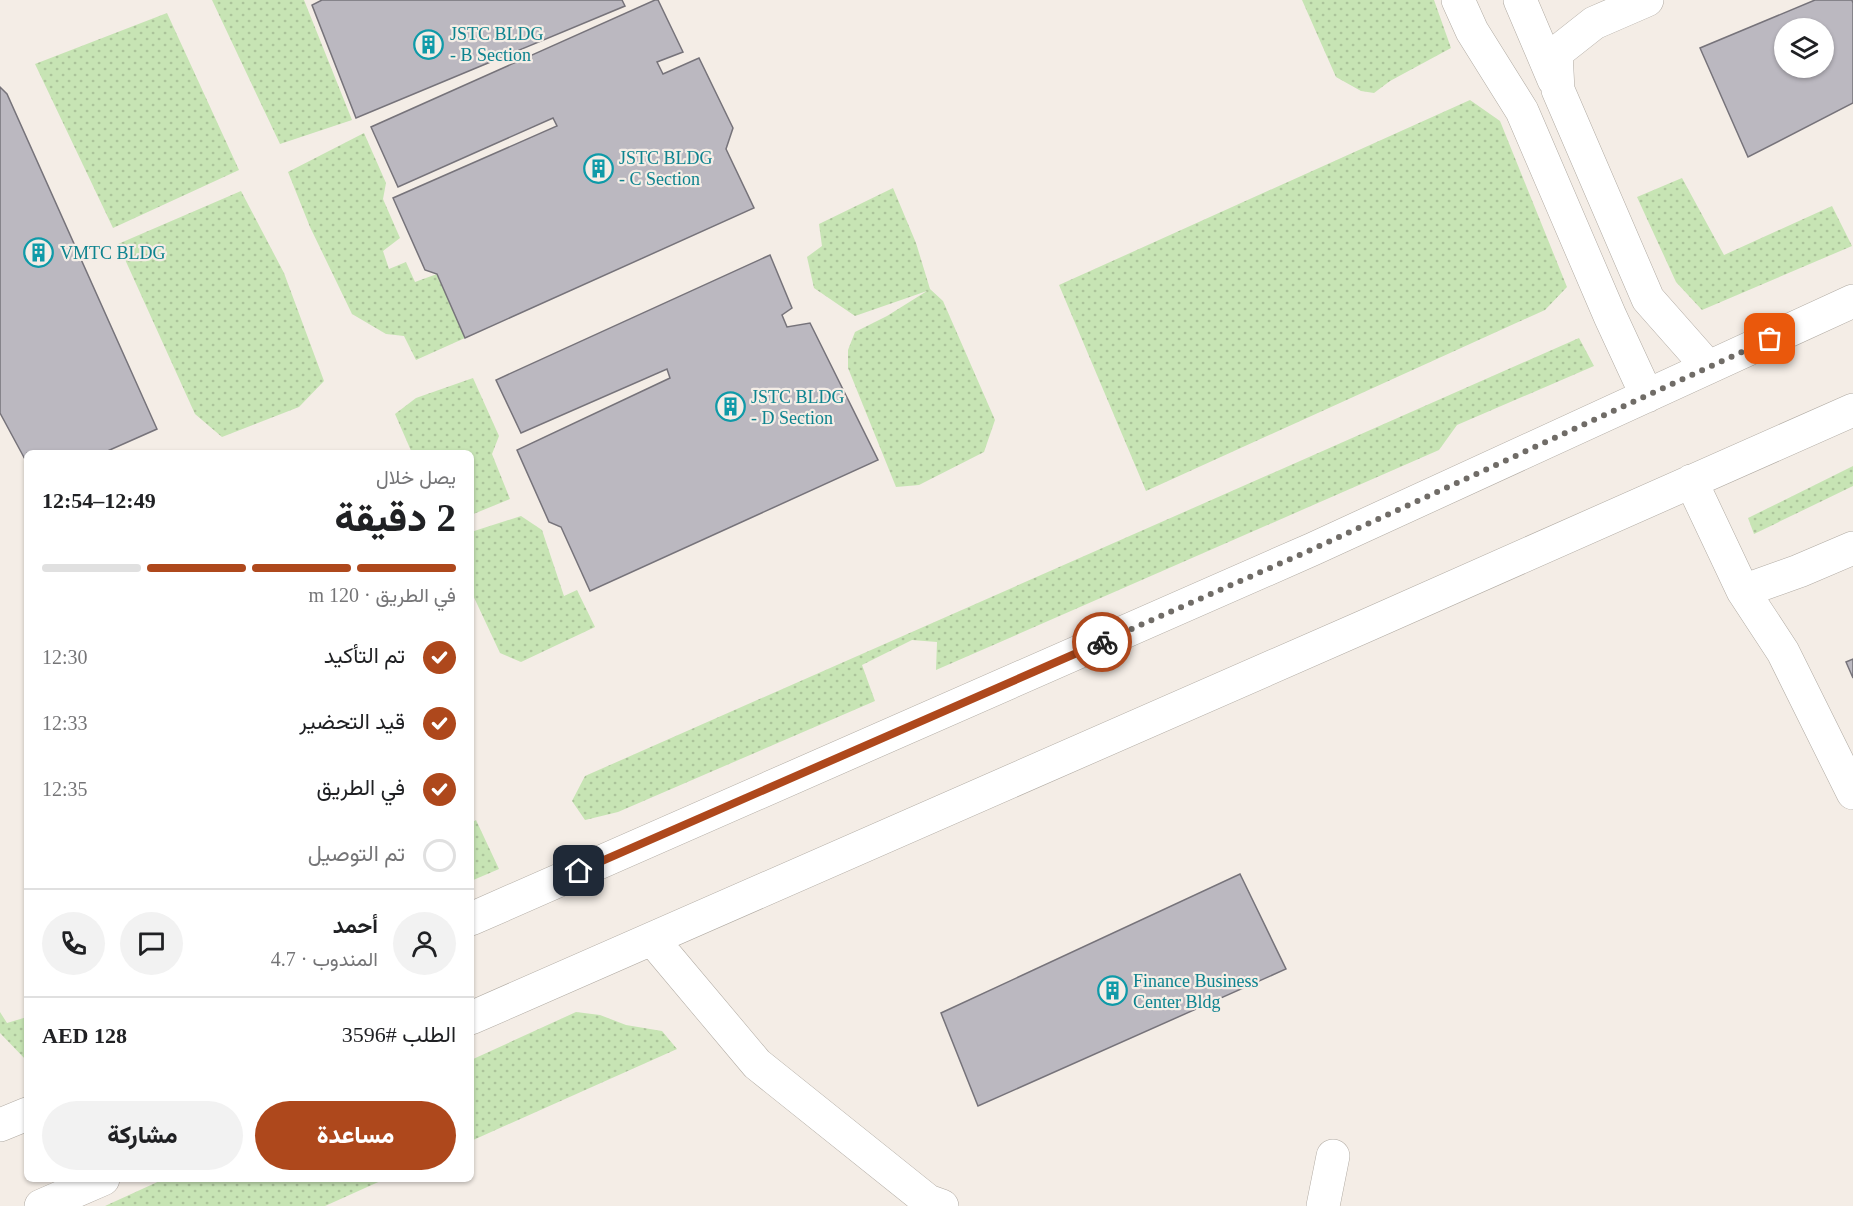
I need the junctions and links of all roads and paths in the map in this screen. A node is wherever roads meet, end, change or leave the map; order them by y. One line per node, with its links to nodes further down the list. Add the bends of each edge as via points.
1 (1458, 0): 7 (street, via 1472,31 1522,111)
2 (1520, 0): 4 (street)
3 (1647, 0): 4 (street, via 1594,23 1556,53)
4 (1558, 90): 6 (street, via 1648,299)
5 (1853, 301): 6 (street)
6 (1708, 367): 7 (street)
7 (1647, 396): 13 (street, via 1313,549)
8 (1853, 410): 9 (street)
9 (1691, 482): 11 (street); 14 (street)
10 (1853, 548): 11 (street)
11 (1743, 591): 12 (street, via 1783,652)
12 (1853, 792)
13 (474, 918)
14 (652, 939): 15 (street); 21 (street, via 757,1064 928,1201)
15 (474, 1017)
16 (24, 1114): 17 (street)
17 (0, 1125)
18 (1333, 1156): 22 (street)
19 (96, 1182): 20 (street)
20 (41, 1206)
21 (942, 1206)
22 (1323, 1206)

